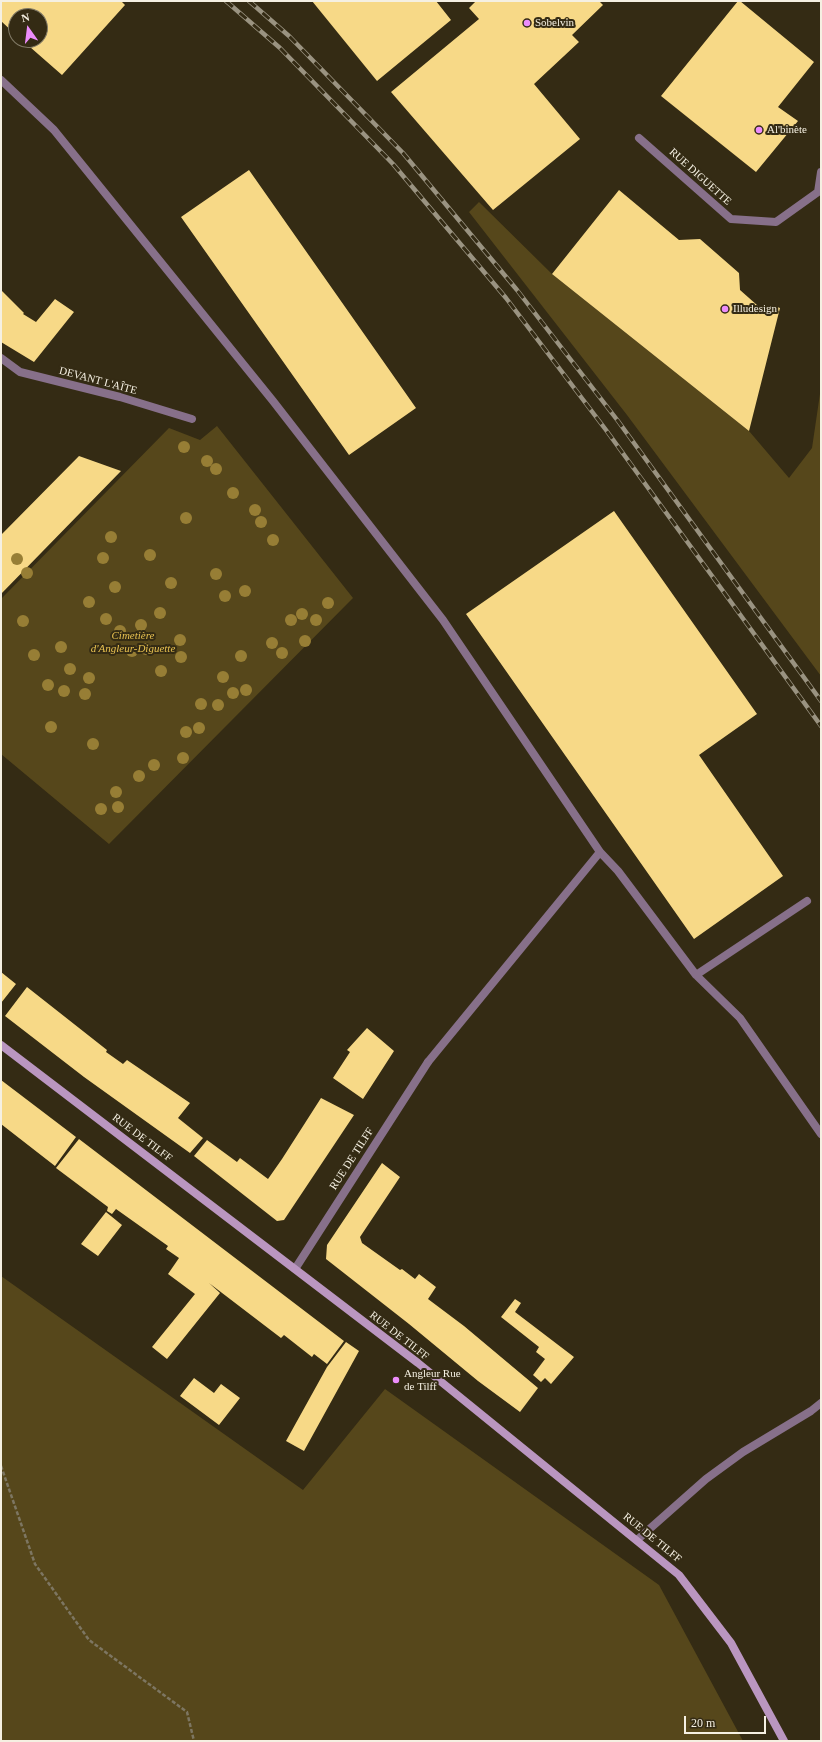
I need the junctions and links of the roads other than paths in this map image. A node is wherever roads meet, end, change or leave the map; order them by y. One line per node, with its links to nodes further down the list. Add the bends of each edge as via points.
1 (1, 80): 6 (street, via 54,130 273,401 443,620)
2 (639, 138): 3 (street, RUE DIGUETTE, via 731,219 776,222 818,192)
3 (821, 172)
4 (1, 358): 5 (street, DEVANT L'AÎTE, via 20,372)
5 (192, 419)
6 (600, 852): 8 (street, via 618,871); 11 (street, RUE DE TILFF, via 428,1062)
7 (807, 901): 8 (street)
8 (696, 975): 10 (street, via 740,1018)
9 (1, 1045): 11 (main road, RUE DE TILFF)
10 (821, 1134)
11 (295, 1269): 13 (main road, RUE DE TILFF)
12 (821, 1403): 13 (street, via 743,1452 706,1479)
13 (637, 1540): 14 (main road, RUE DE TILFF, via 679,1575 731,1643)
14 (784, 1741)

